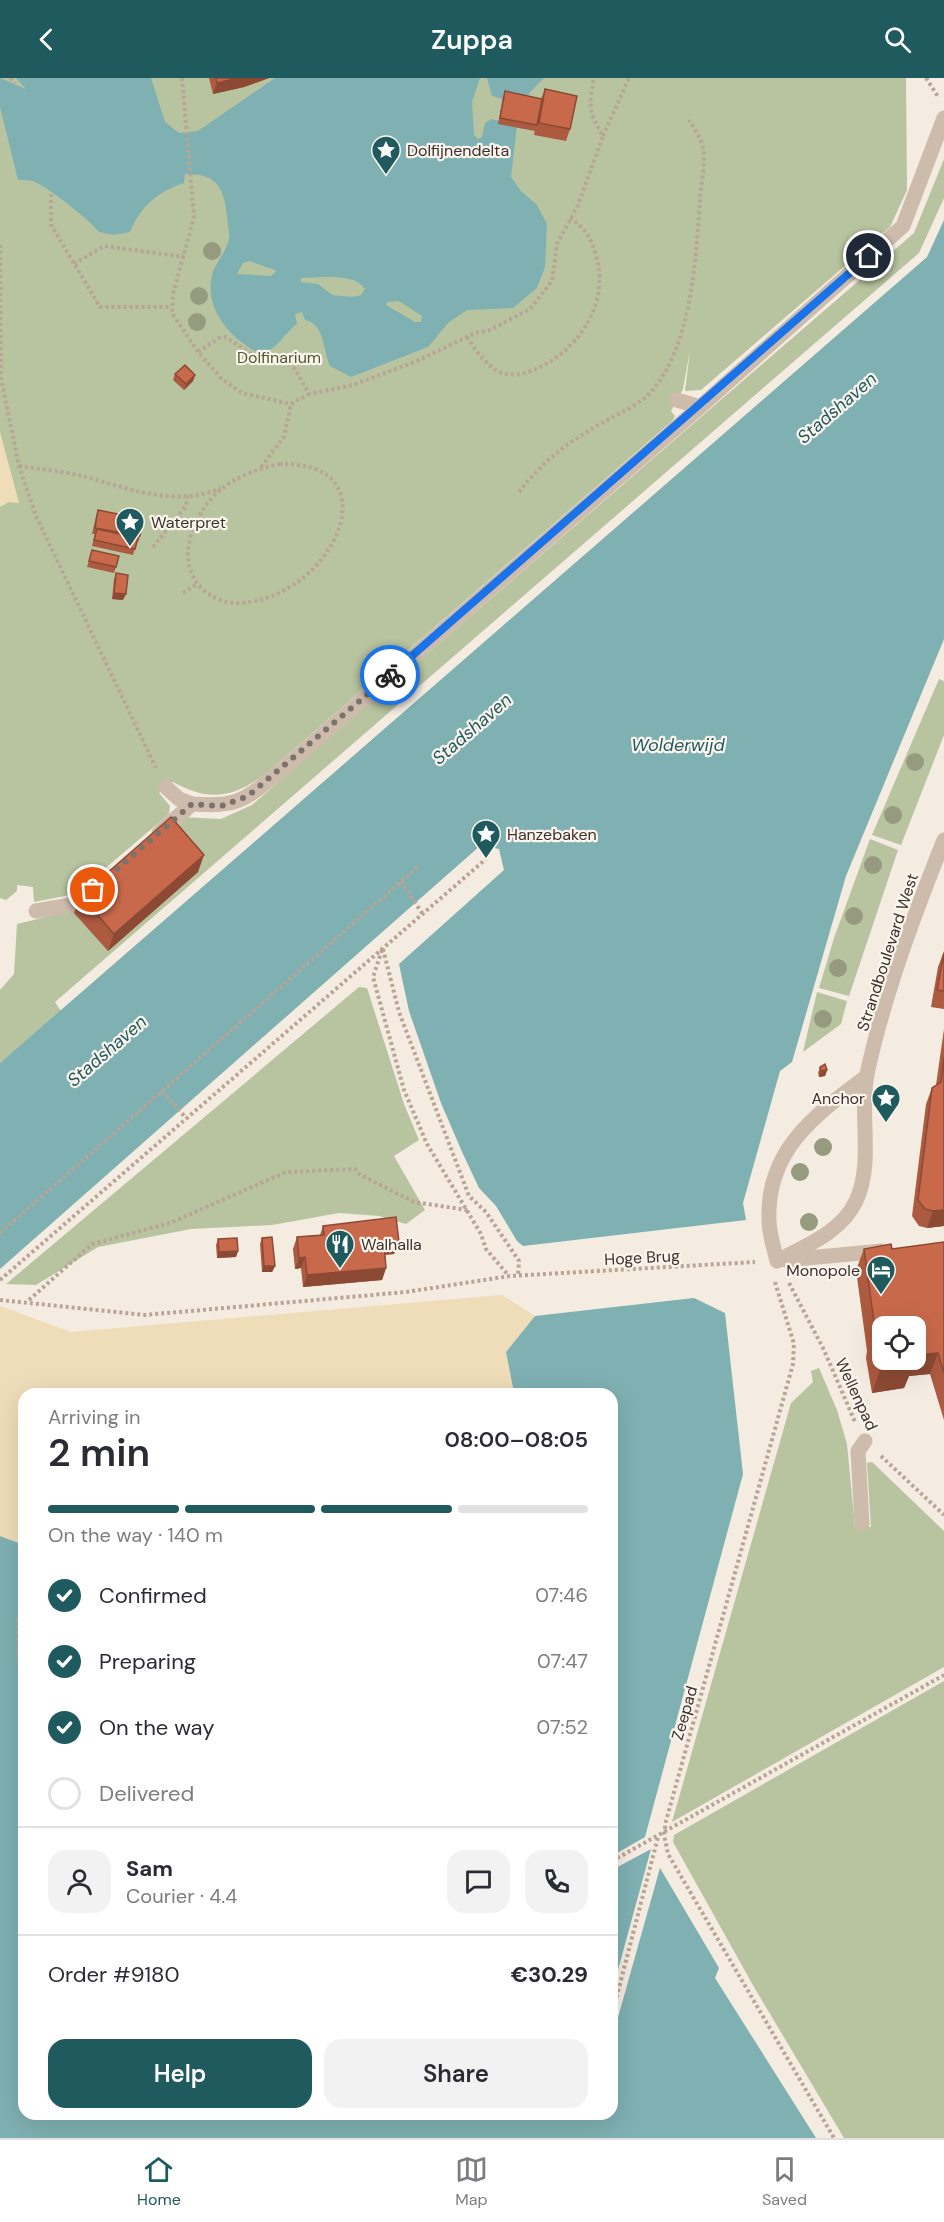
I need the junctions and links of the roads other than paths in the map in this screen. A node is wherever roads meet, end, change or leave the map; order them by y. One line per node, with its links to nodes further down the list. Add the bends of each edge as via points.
1 (944, 118): 3 (street, via 903,226)
2 (677, 400): 3 (street)
3 (700, 407): 5 (street, via 248,796 221,806)
4 (166, 788): 5 (street)
5 (192, 804): 7 (street)
6 (944, 840): 10 (street, Strandboulevard West, via 899,962)
7 (148, 843)
8 (103, 881): 9 (street, via 76,904)
9 (36, 911)
10 (867, 1076): 12 (street, via 820,1110 801,1130 776,1171 768,1223); 12 (street, Strandboulevard West, via 863,1172 856,1201 840,1224)
11 (896, 1250): 12 (street)
12 (777, 1261)
13 (866, 1441): 14 (street, via 858,1451)
14 (862, 1524)

